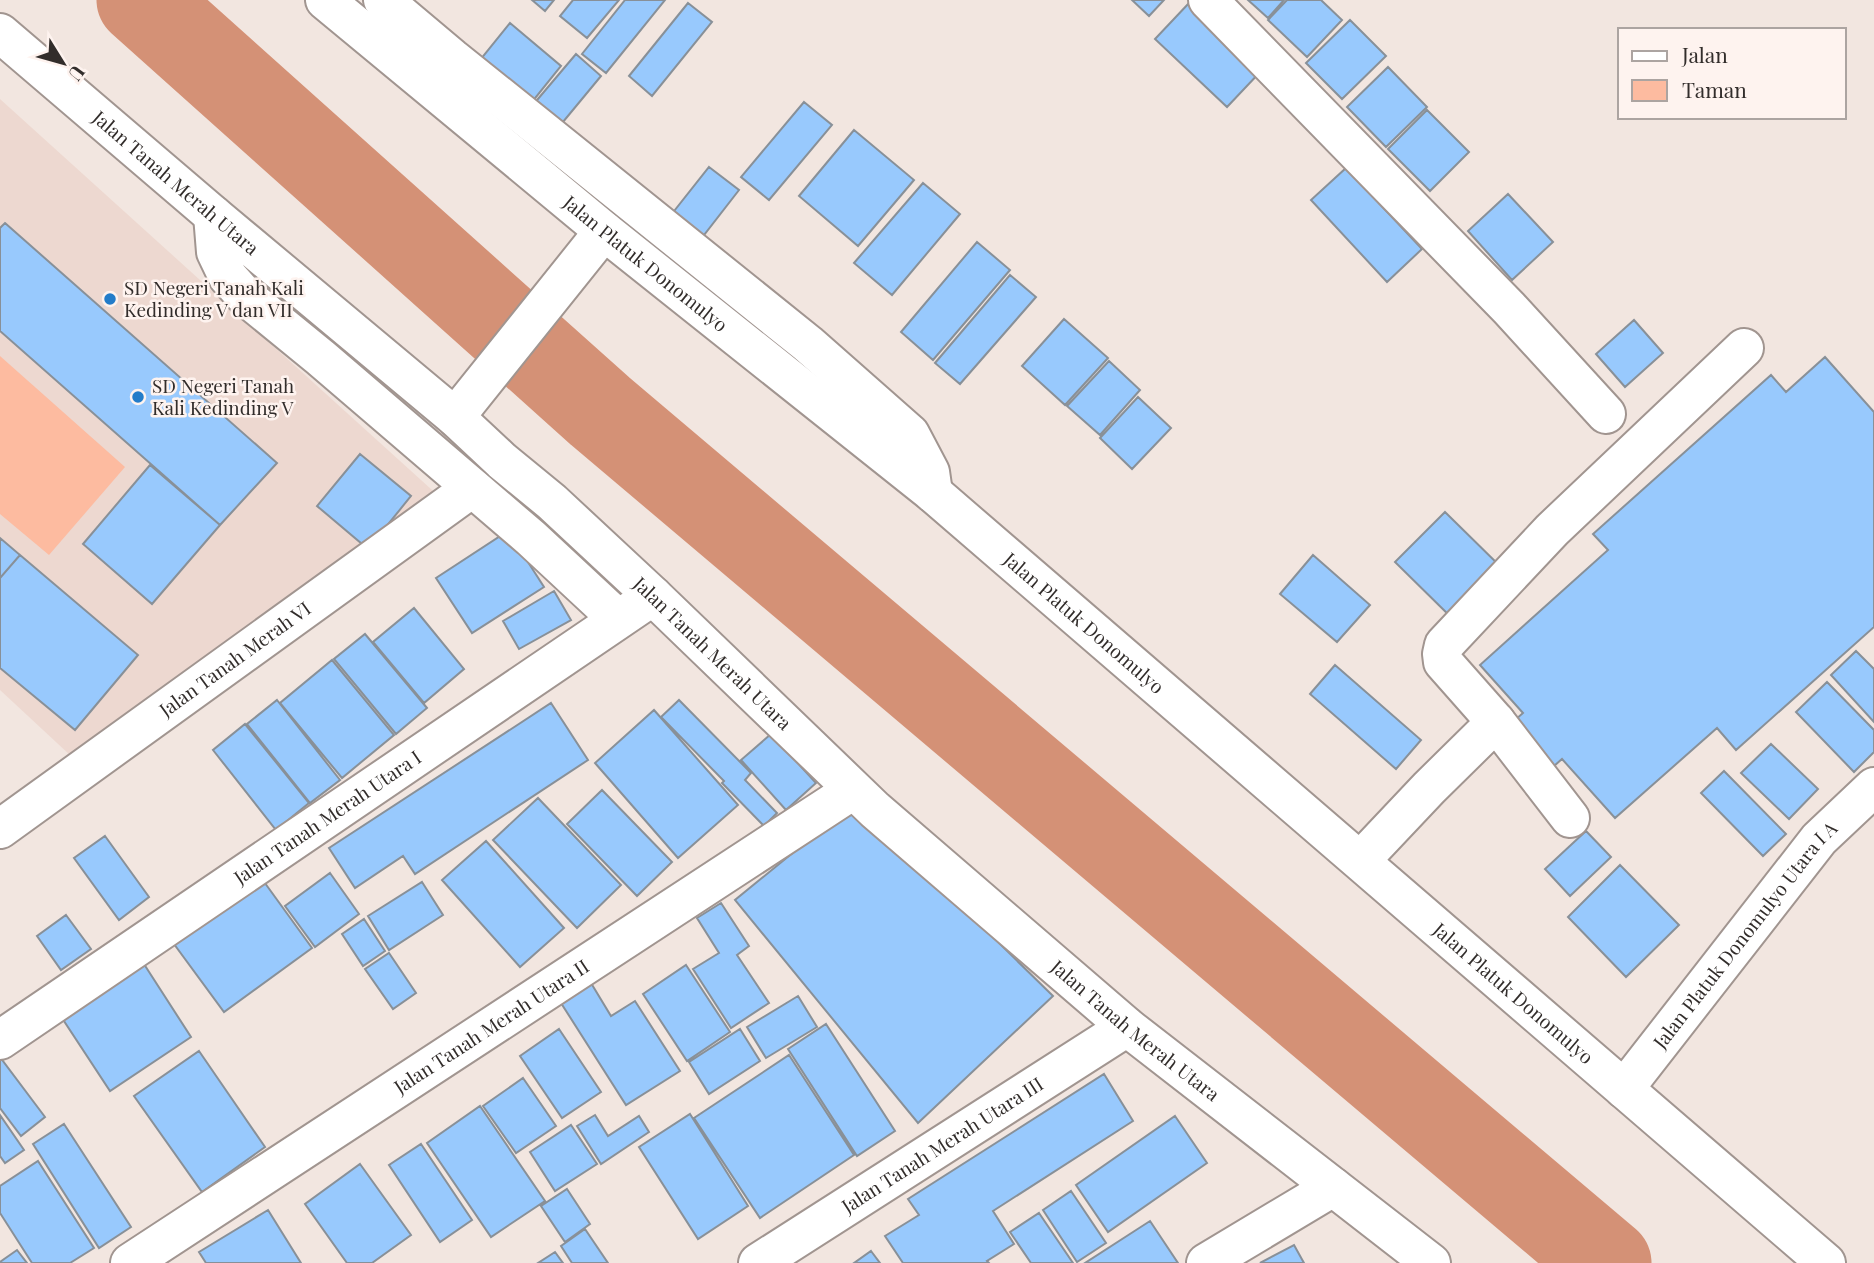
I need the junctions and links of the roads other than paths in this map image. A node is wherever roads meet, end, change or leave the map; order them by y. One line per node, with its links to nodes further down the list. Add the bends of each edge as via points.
1 (325, 0): 6 (street, Jalan Platuk Donomulyo)
2 (383, 0): 11 (street, via 808,344 889,415 910,434 930,472)
3 (1209, 0): 9 (street)
4 (0, 33): 5 (street, Jalan Tanah Merah Utara)
5 (213, 215): 8 (street, Jalan Tanah Merah Utara); 10 (street, via 216,251 228,277 245,296)
6 (604, 231): 8 (street); 11 (street, Jalan Platuk Donomulyo)
7 (1744, 348): 14 (street, via 1552,530 1444,645 1443,662)
8 (465, 404): 12 (street, Jalan Tanah Merah Utara, via 502,461)
9 (1606, 414)
10 (472, 488): 13 (street); 18 (street, Jalan Tanah Merah VI)
11 (933, 494): 19 (street, Jalan Platuk Donomulyo)
12 (653, 596): 13 (street, Jalan Tanah Merah Utara I); 16 (street, Jalan Tanah Merah Utara)
13 (618, 619): 21 (street, Jalan Tanah Merah Utara I)
14 (1496, 722): 17 (street); 19 (street)
15 (1874, 787): 22 (street, Jalan Platuk Donomulyo Utara I A, via 1819,839)
16 (853, 790): 20 (street, Jalan Tanah Merah Utara); 24 (street, Jalan Tanah Merah Utara II)
17 (1570, 818)
18 (0, 829)
19 (1361, 860): 22 (street, Jalan Platuk Donomulyo)
20 (1127, 1027): 23 (street, Jalan Tanah Merah Utara); 25 (street, Jalan Tanah Merah Utara III)
21 (0, 1040)
22 (1624, 1089): 28 (street, Jalan Platuk Donomulyo)
23 (1333, 1187): 26 (street); 27 (street, Jalan Tanah Merah Utara)
24 (130, 1263)
25 (758, 1263)
26 (1206, 1263)
27 (1432, 1263)
28 (1826, 1263)

